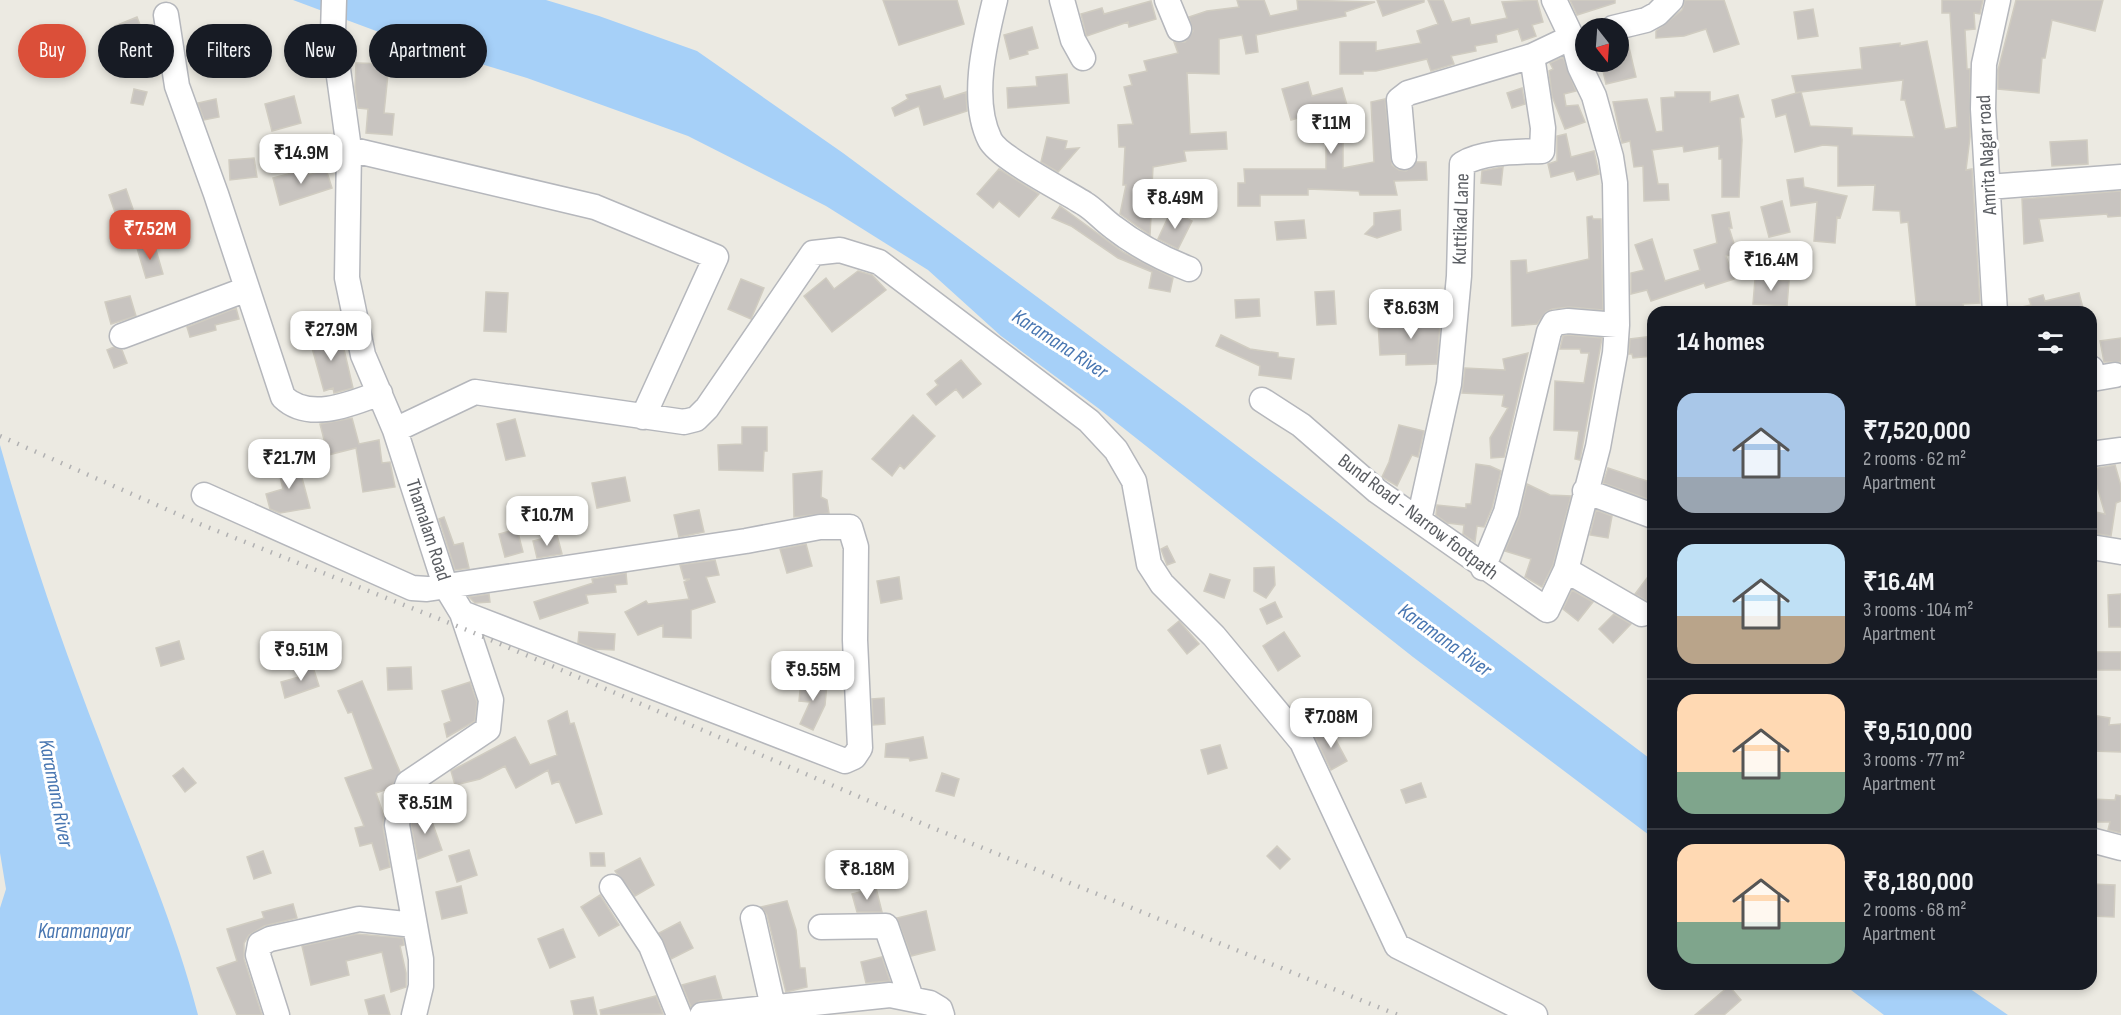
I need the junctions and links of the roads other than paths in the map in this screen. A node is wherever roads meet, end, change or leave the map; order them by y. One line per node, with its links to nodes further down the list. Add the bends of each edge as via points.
1 (334, 0): 16 (street, Thamalam Road, via 333,33)
2 (994, 0): 20 (street, via 981,80 990,142 1087,205 1113,228)
3 (1062, 0): 14 (street, via 1073,40)
4 (1167, 0): 10 (street)
5 (1554, 0): 11 (street)
6 (1671, 0): 9 (street, via 1657,14)
7 (1998, 0): 19 (street, Amrita Nagar road, via 1984,64)
8 (166, 15): 21 (street, via 177,86)
9 (1629, 24)
10 (1179, 29)
11 (1575, 35)
12 (1575, 39): 13 (street)
13 (1532, 56): 17 (street, via 1408,93 1399,100); 36 (street, Kuttikad Lane, via 1543,128 1542,151 1505,153 1462,164 1459,276 1449,384)
14 (1083, 58)
15 (1582, 72): 23 (street, via 1603,123 1615,183)
16 (349, 149): 27 (street, Thamalam Road, via 347,278 363,355); 29 (street, via 595,207 716,258)
17 (1404, 157)
18 (2121, 177): 19 (street)
19 (1988, 188): 22 (street, Amrita Nagar road)
20 (1190, 269)
21 (247, 289): 24 (street); 27 (street, via 283,397 293,406 312,410 352,404)
22 (1994, 306)
23 (1617, 326): 33 (street, via 1598,447); 39 (street, via 1568,321 1554,323 1549,332 1506,512)
24 (122, 336)
25 (2115, 375): 26 (street)
26 (2097, 379)
27 (380, 393): 30 (street, Thamalam Road)
28 (1262, 400): 36 (street, Bund Road - Narrow footpath, via 1301,425 1377,492)
29 (643, 417): 30 (street, via 475,392); 58 (street, via 684,422 696,419 708,408 813,253 840,250 879,262 1089,421 1116,450 1134,481 1149,564 1161,584 1214,636 1302,742 1397,946)
30 (395, 430): 41 (street, Thamalam Road)
31 (2121, 450): 32 (street)
32 (2097, 453)
33 (1585, 491): 35 (street); 40 (street)
34 (204, 495): 41 (street, via 412,588)
35 (1647, 514)
36 (1419, 520): 39 (street, Bund Road - Narrow footpath)
37 (2097, 548): 38 (street)
38 (2121, 552)
39 (1483, 568): 40 (street, Bund Road - Narrow footpath, via 1547,610)
40 (1566, 570): 43 (street)
41 (445, 585): 42 (street, Thamalam Road); 42 (street, via 820,527 850,528 856,546 860,748 854,757 844,761)
42 (462, 613): 48 (street, Thamalam Road, via 491,700 488,729 408,783 397,825)
43 (1642, 614)
44 (2097, 842): 45 (street)
45 (2121, 848)
46 (612, 887): 55 (street, via 651,946)
47 (753, 918): 51 (street)
48 (414, 924): 53 (street, via 359,919 260,944 258,955); 54 (street, Thamalam Road, via 421,986)
49 (821, 927): 50 (street, via 886,926)
50 (911, 998): 52 (street, via 890,995); 57 (street, via 930,1003)
51 (774, 1007): 52 (street); 56 (street)
52 (810, 1009)
53 (277, 1015)
54 (414, 1015)
55 (679, 1015)
56 (702, 1015)
57 (942, 1015)
58 (1535, 1015)

